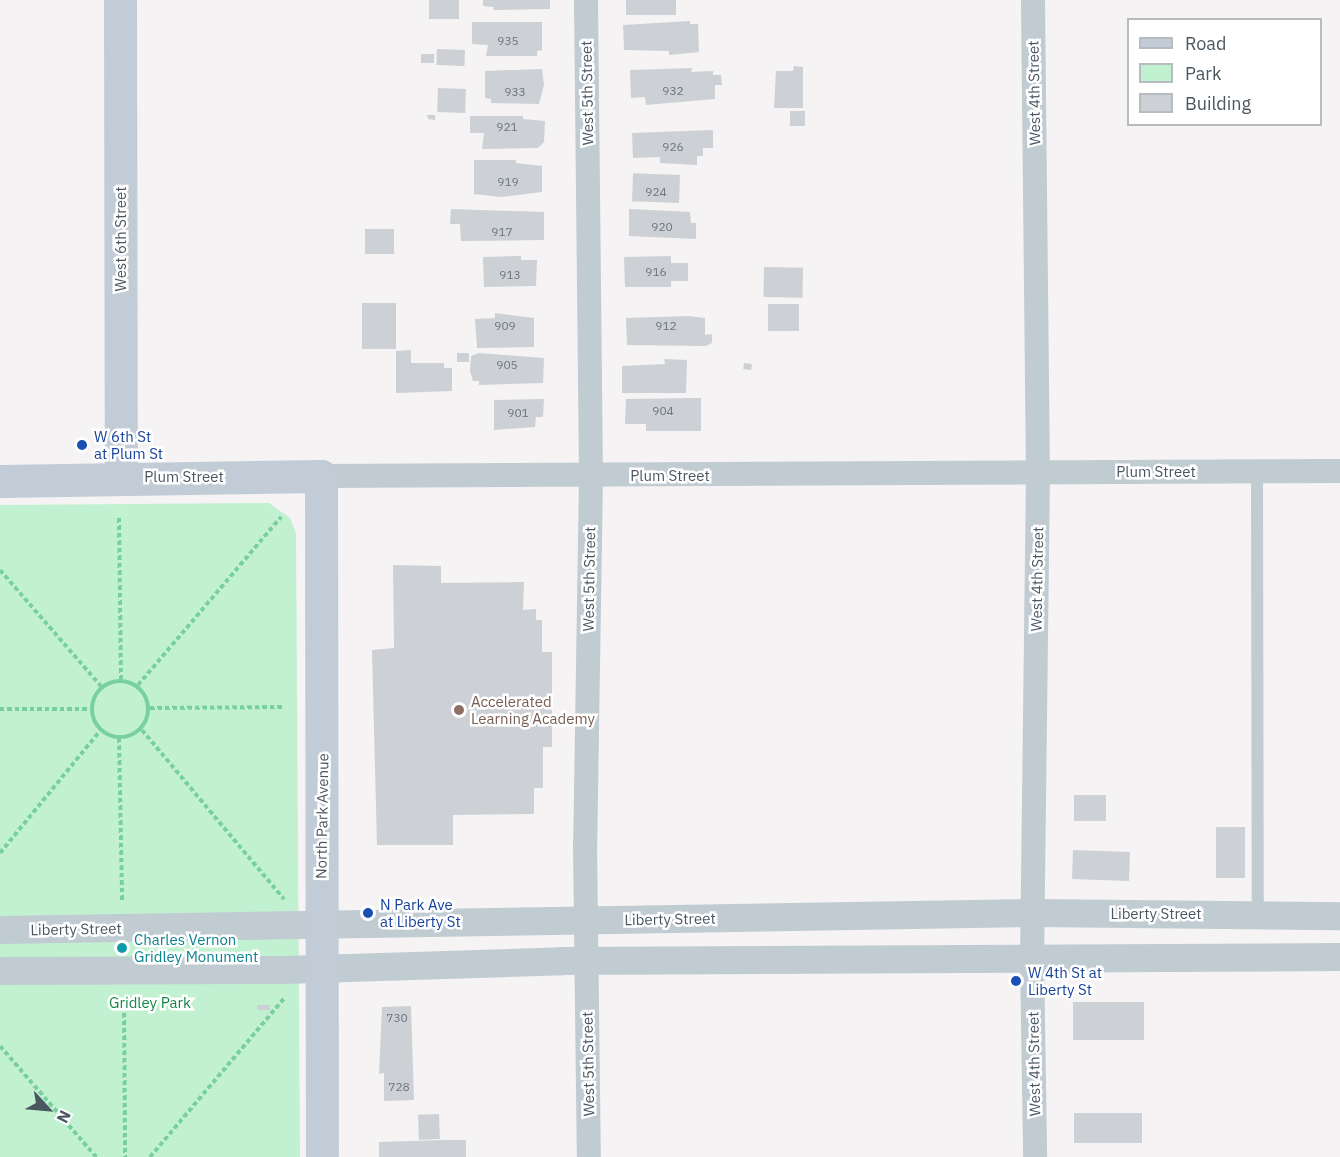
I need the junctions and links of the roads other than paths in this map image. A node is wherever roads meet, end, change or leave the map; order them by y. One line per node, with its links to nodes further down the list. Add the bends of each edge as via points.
1 (120, 0): 9 (main road, West 6th Street)
2 (586, 0): 8 (street, West 5th Street)
3 (1034, 0): 6 (street, West 4th Street)
4 (1340, 471): 5 (street, Plum Street)
5 (1257, 472): 6 (street, Plum Street); 12 (lane)
6 (1038, 473): 8 (street, Plum Street); 11 (street, West 4th Street)
7 (321, 476): 8 (street, Plum Street); 9 (main road, Plum Street); 15 (main road, North Park Avenue)
8 (591, 476): 14 (street, West 5th Street)
9 (121, 477): 10 (main road, Plum Street)
10 (0, 481)
11 (1034, 913): 12 (street, Liberty Street); 14 (street, Liberty Street); 17 (street, West 4th Street)
12 (1258, 915): 13 (street, Liberty Street)
13 (1340, 916)
14 (586, 920): 15 (street, Liberty Street); 19 (street, West 5th Street)
15 (321, 926): 16 (street, Liberty Street); 20 (main road, North Park Avenue)
16 (0, 930)
17 (1032, 956): 18 (street); 19 (street); 24 (street, West 4th Street)
18 (1340, 957)
19 (586, 961): 20 (street); 23 (street, West 5th Street)
20 (321, 967): 21 (street); 22 (main road, North Park Avenue)
21 (0, 971)
22 (322, 1157)
23 (589, 1157)
24 (1035, 1157)

